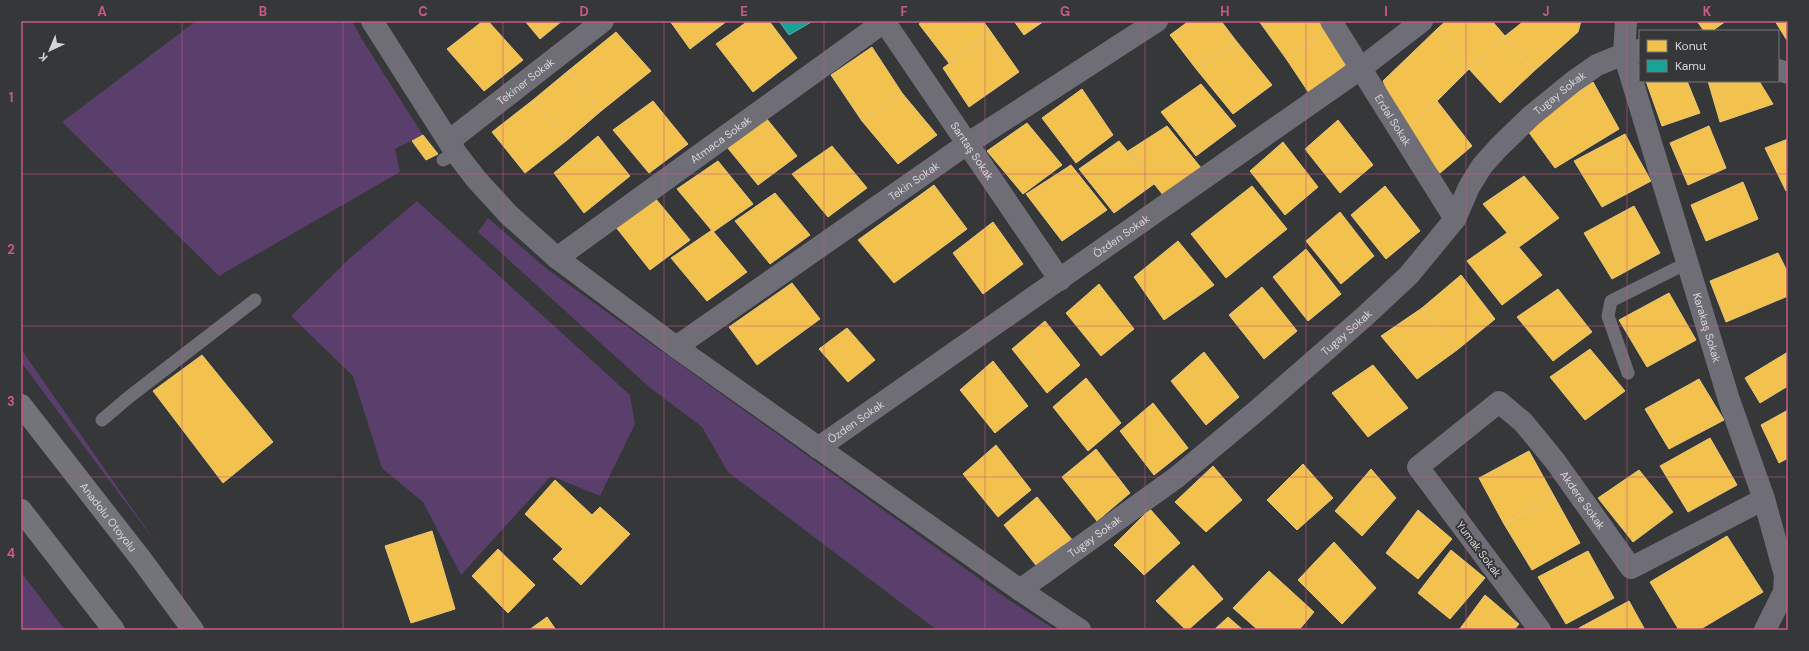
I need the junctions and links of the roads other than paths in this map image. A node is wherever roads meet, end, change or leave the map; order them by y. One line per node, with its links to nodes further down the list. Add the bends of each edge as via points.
1 (372, 21): 13 (street)
2 (603, 21): 13 (street, Tekiner Sokak)
3 (885, 21): 12 (street, Sarıtaş Sokak); 15 (street, Atmaca Sokak)
4 (1157, 21): 12 (street, Tekin Sokak)
5 (1331, 21): 9 (street, Erdal Sokak)
6 (1422, 21): 9 (street, Özden Sokak)
7 (1626, 21): 8 (street, Karakaş Sokak)
8 (1632, 52): 10 (street, Karakaş Sokak); 14 (street, Tugay Sokak, via 1597,65 1531,116 1482,166 1469,187)
9 (1360, 69): 14 (street, Erdal Sokak); 17 (street, Özden Sokak)
10 (1639, 79)
11 (1640, 82): 16 (street, Karakaş Sokak)
12 (967, 144): 17 (street, Sarıtaş Sokak); 19 (street, Tekin Sokak)
13 (449, 151): 15 (street, via 509,215)
14 (1455, 219): 28 (street, Tugay Sokak, via 1409,275 1254,413 1177,477)
15 (556, 258): 19 (street)
16 (1687, 263): 20 (lane, via 1611,301 1608,316); 25 (street, Karakaş Sokak, via 1729,400)
17 (1060, 280): 23 (street, Özden Sokak)
18 (255, 300): 22 (lane)
19 (676, 347): 23 (street)
20 (1628, 373)
21 (21, 405): 30 (highway, Anadolu Otoyolu)
22 (102, 420)
23 (818, 448): 28 (street)
24 (1418, 468): 25 (street, Akdere Sokak, via 1499,402 1523,422 1555,461 1631,568); 32 (street, Yumak Sokak)
25 (1764, 499): 27 (street, Karakaş Sokak)
26 (21, 510): 29 (highway)
27 (1786, 584): 33 (street, Karakaş Sokak)
28 (1020, 590): 31 (street)
29 (114, 630)
30 (194, 630)
31 (1080, 630)
32 (1540, 630)
33 (1765, 630)

